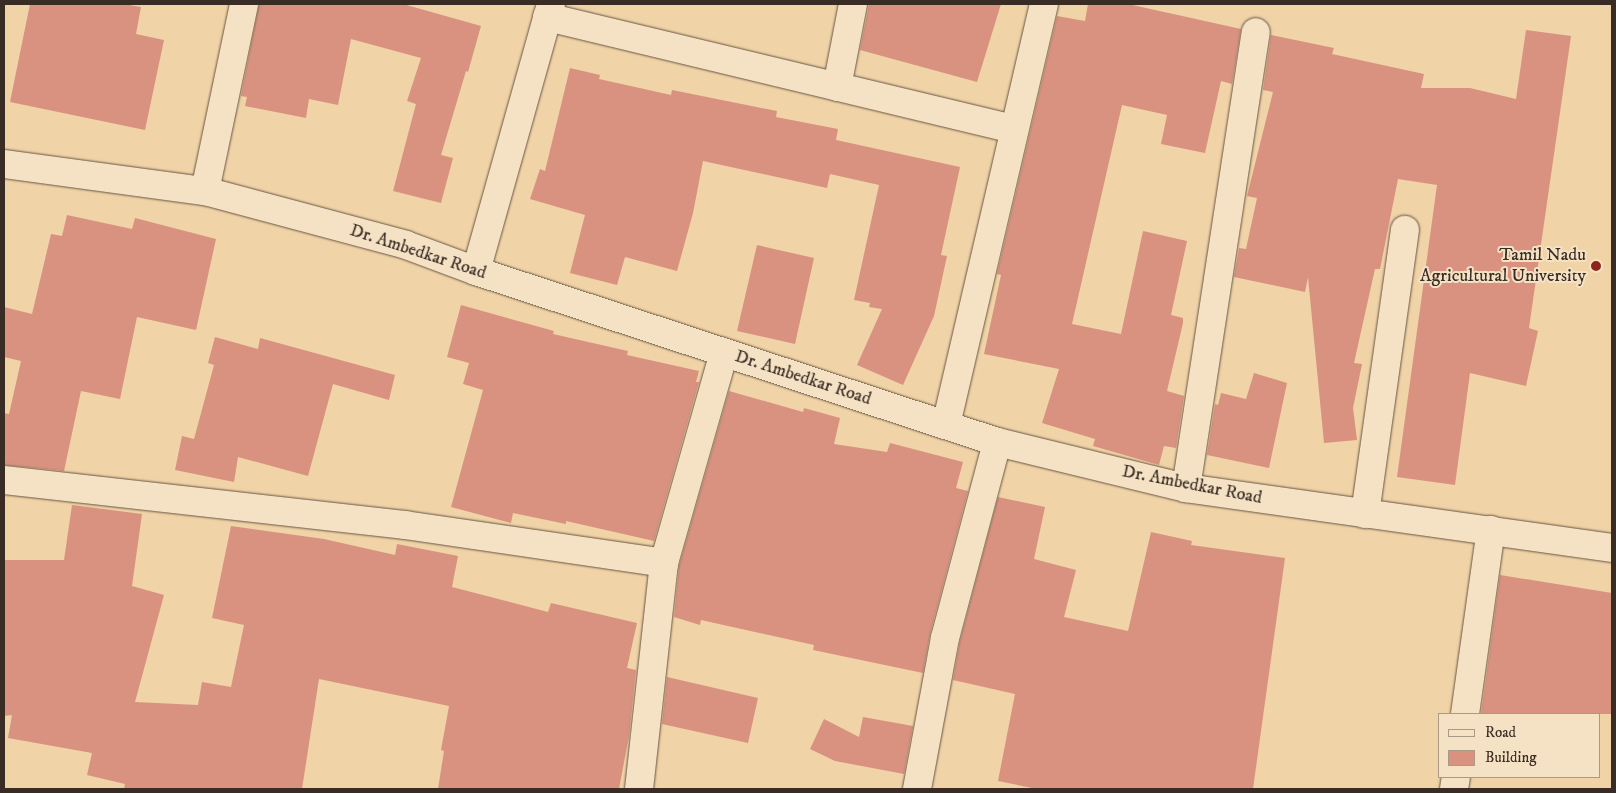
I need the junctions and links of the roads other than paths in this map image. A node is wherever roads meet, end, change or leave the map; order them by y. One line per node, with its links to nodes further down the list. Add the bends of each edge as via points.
1 (244, 4): 9 (street)
2 (853, 4): 6 (street)
3 (1044, 4): 7 (street)
4 (549, 10): 6 (street); 11 (street)
5 (1256, 32): 16 (street)
6 (837, 87): 7 (street)
7 (1014, 129): 13 (street)
8 (4, 164): 9 (street, Dr. Ambedkar Road)
9 (205, 191): 11 (street, Dr. Ambedkar Road, via 406,244)
10 (1405, 230): 17 (street)
11 (476, 272): 12 (street, Dr. Ambedkar Road)
12 (724, 353): 13 (street, Dr. Ambedkar Road); 20 (street)
13 (946, 425): 14 (street, Dr. Ambedkar Road)
14 (997, 442): 16 (street, Dr. Ambedkar Road); 23 (street, via 945,638)
15 (4, 480): 20 (street, via 405,525)
16 (1186, 488): 17 (street, Dr. Ambedkar Road)
17 (1365, 514): 18 (street, Dr. Ambedkar Road)
18 (1491, 530): 19 (street, Dr. Ambedkar Road); 21 (street)
19 (1612, 548)
20 (664, 563): 22 (street)
21 (1465, 713)
22 (639, 789)
23 (917, 789)

